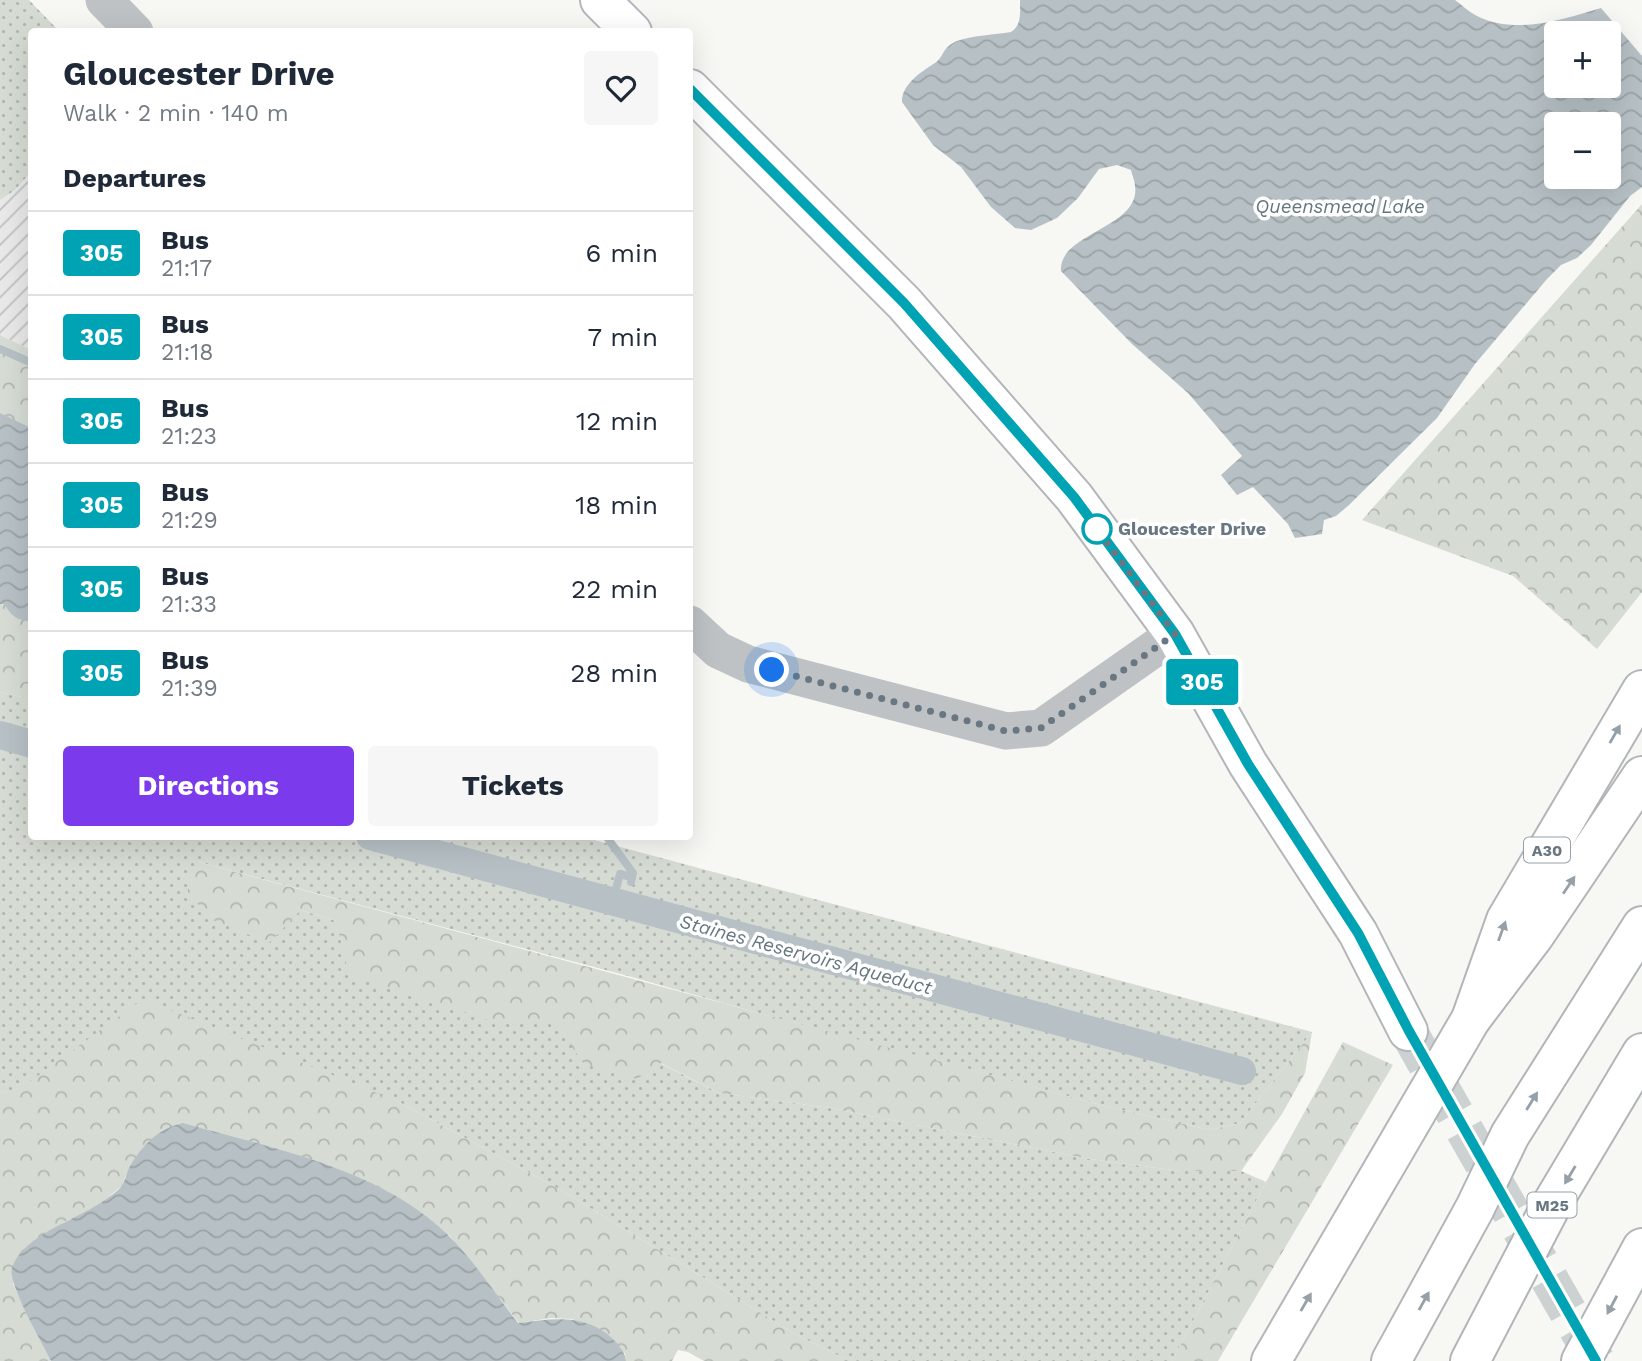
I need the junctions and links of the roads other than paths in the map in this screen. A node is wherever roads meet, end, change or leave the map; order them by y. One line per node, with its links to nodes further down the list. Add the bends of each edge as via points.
1 (104, 0): 3 (street)
2 (600, 0): 4 (main road)
3 (131, 28)
4 (628, 28)
5 (693, 92): 7 (main road, via 904,303 1074,497)
6 (693, 627): 7 (street, via 718,650 748,664 1006,731 1041,728)
7 (1175, 634): 12 (main road, via 1248,764 1358,933)
8 (1642, 690): 11 (main road, A30, one-way to 8, via 1506,920)
9 (1642, 776): 11 (main road, one-way to 9, via 1534,936)
10 (1642, 926): 16 (main road, one-way to 10, via 1510,1135)
11 (1471, 1019): 15 (main road, A30, one-way to 11)
12 (1409, 1031)
13 (1642, 1053): 17 (main road, M25, one-way to 17, via 1553,1202)
14 (1642, 1248): 18 (main road, one-way to 18)
15 (1271, 1361)
16 (1391, 1361)
17 (1470, 1361)
18 (1581, 1361)

